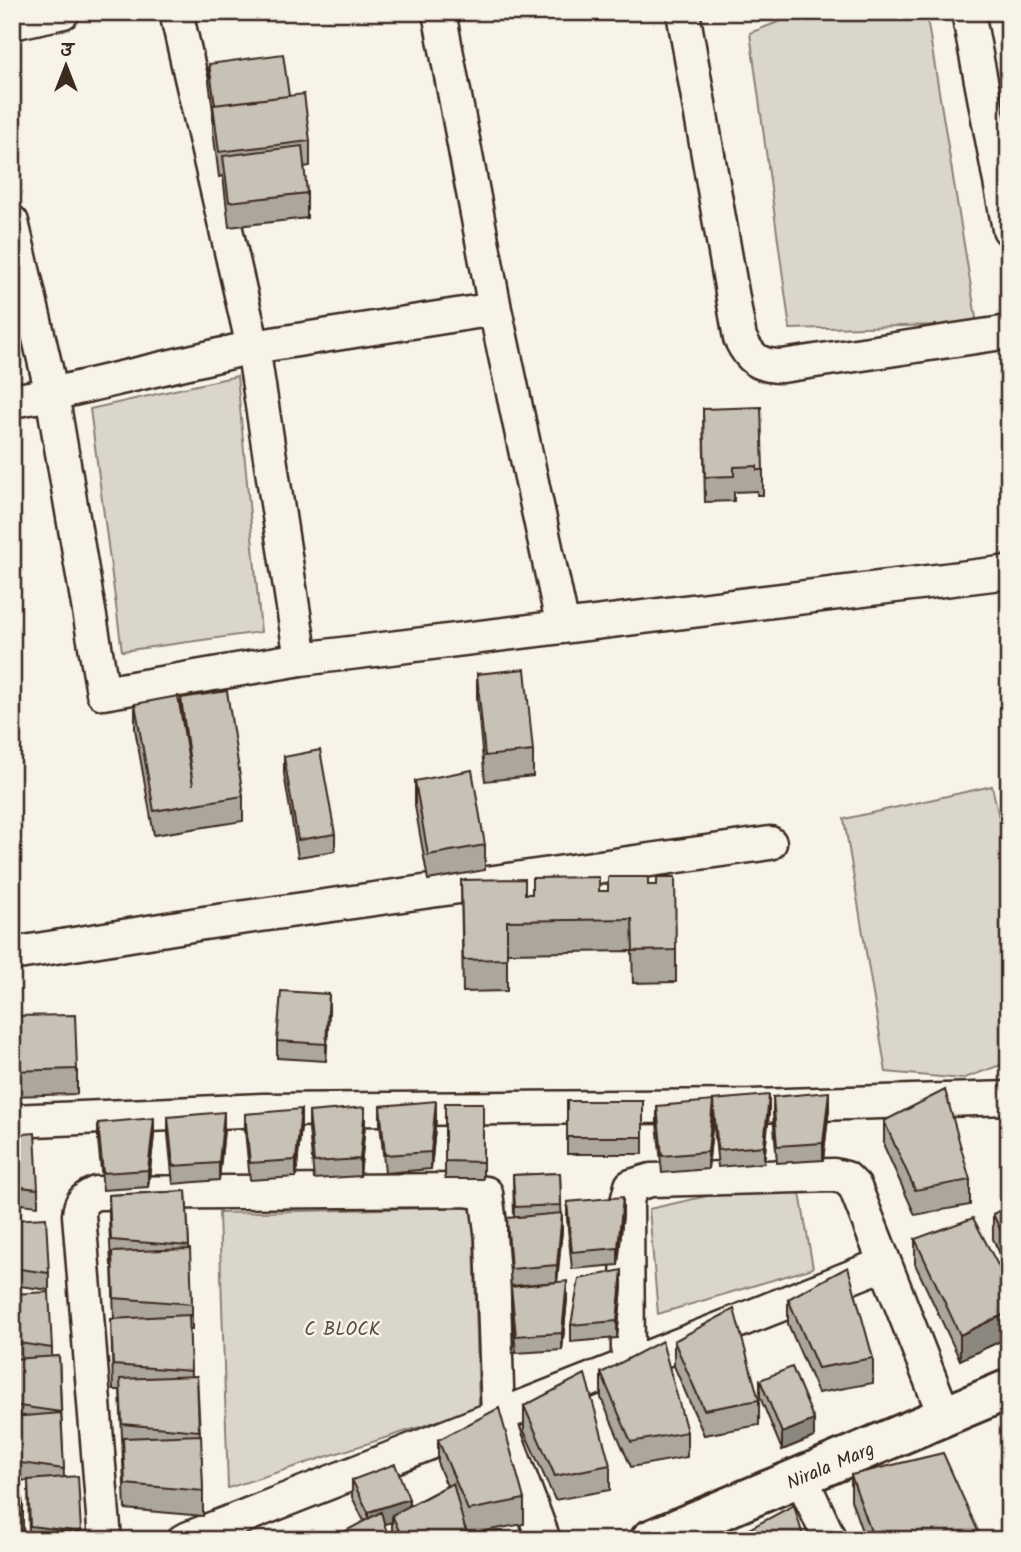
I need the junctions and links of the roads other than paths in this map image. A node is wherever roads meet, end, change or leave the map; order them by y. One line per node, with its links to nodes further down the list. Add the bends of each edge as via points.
1 (63, 12): 6 (street)
2 (176, 12): 11 (street)
3 (439, 12): 9 (street)
4 (683, 12): 10 (street, via 740,338 749,356 764,366 782,366)
5 (968, 12): 8 (street)
6 (12, 23)
7 (12, 222): 12 (street)
8 (1009, 229)
9 (495, 309): 11 (street); 15 (street)
10 (1009, 332)
11 (253, 346): 12 (street); 16 (street)
12 (52, 394): 13 (street); 16 (street, via 103,693)
13 (12, 401)
14 (1009, 572): 15 (street)
15 (563, 627): 16 (street)
16 (301, 659)
17 (770, 843): 18 (street)
18 (12, 954)
19 (1009, 1098): 20 (street, via 709,1107 263,1110)
20 (12, 1121)
21 (884, 1264): 22 (street); 22 (street, via 855,1187 846,1178 651,1180 631,1186 627,1202); 25 (street)
22 (628, 1365): 24 (street)
23 (1009, 1389): 25 (street, Nirala Marg)
24 (498, 1417): 27 (street, via 492,1239 486,1193 96,1193 80,1204 79,1215); 28 (street); 29 (street)
25 (945, 1417): 26 (street, Nirala Marg)
26 (801, 1477): 30 (street, Nirala Marg); 31 (street)
27 (105, 1540)
28 (184, 1540)
29 (544, 1540)
30 (650, 1540)
31 (830, 1540)

